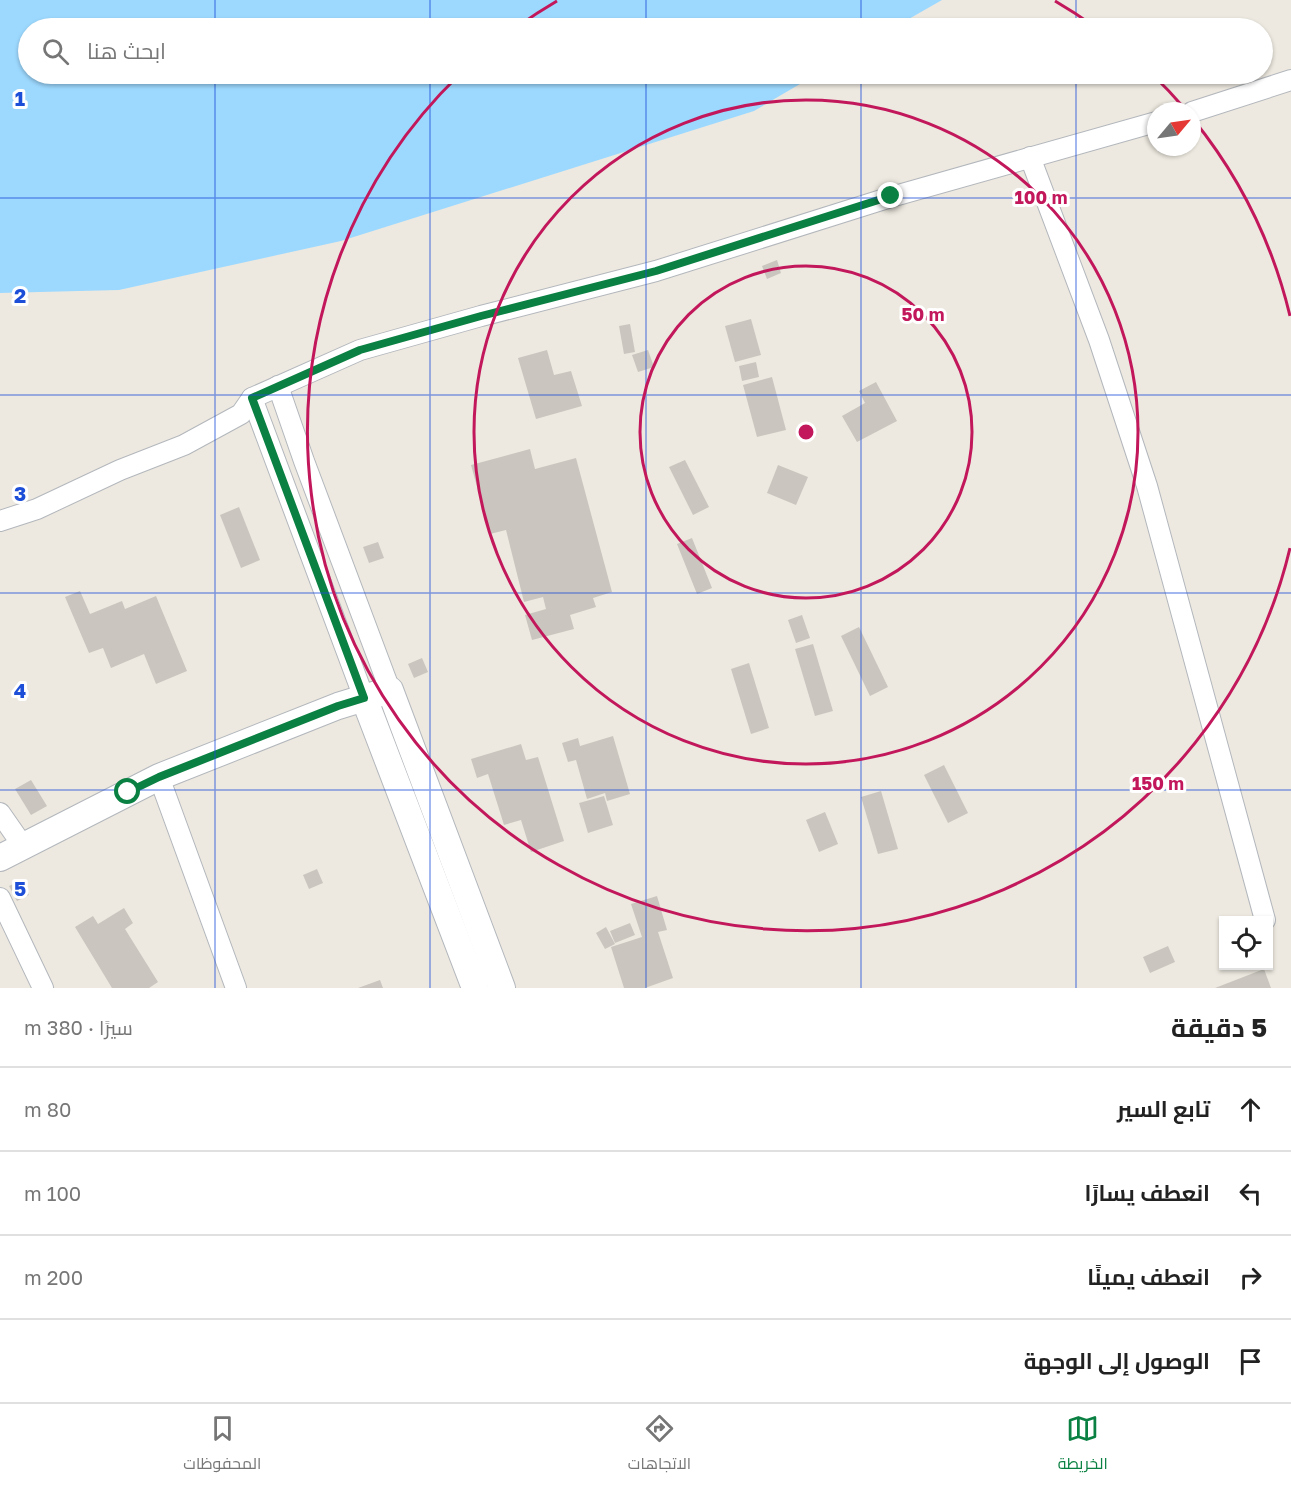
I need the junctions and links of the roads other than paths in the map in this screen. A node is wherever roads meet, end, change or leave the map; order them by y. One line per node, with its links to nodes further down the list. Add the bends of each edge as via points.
1 (1291, 80): 2 (street)
2 (1201, 109)
3 (1147, 124): 4 (street)
4 (1030, 157): 5 (street, via 891,196 656,271 360,350); 15 (street, via 1099,340 1147,486)
5 (278, 386): 6 (street); 8 (street)
6 (252, 398): 7 (street, via 241,414 184,445 37,509); 9 (street)
7 (0, 521)
8 (390, 690): 9 (street); 19 (street)
9 (364, 698): 10 (street); 18 (street)
10 (159, 777): 12 (street); 17 (street)
11 (0, 813): 12 (street)
12 (22, 846): 13 (street)
13 (0, 858)
14 (0, 898): 16 (street)
15 (1264, 916)
16 (43, 988)
17 (236, 988)
18 (475, 988)
19 (502, 988)

